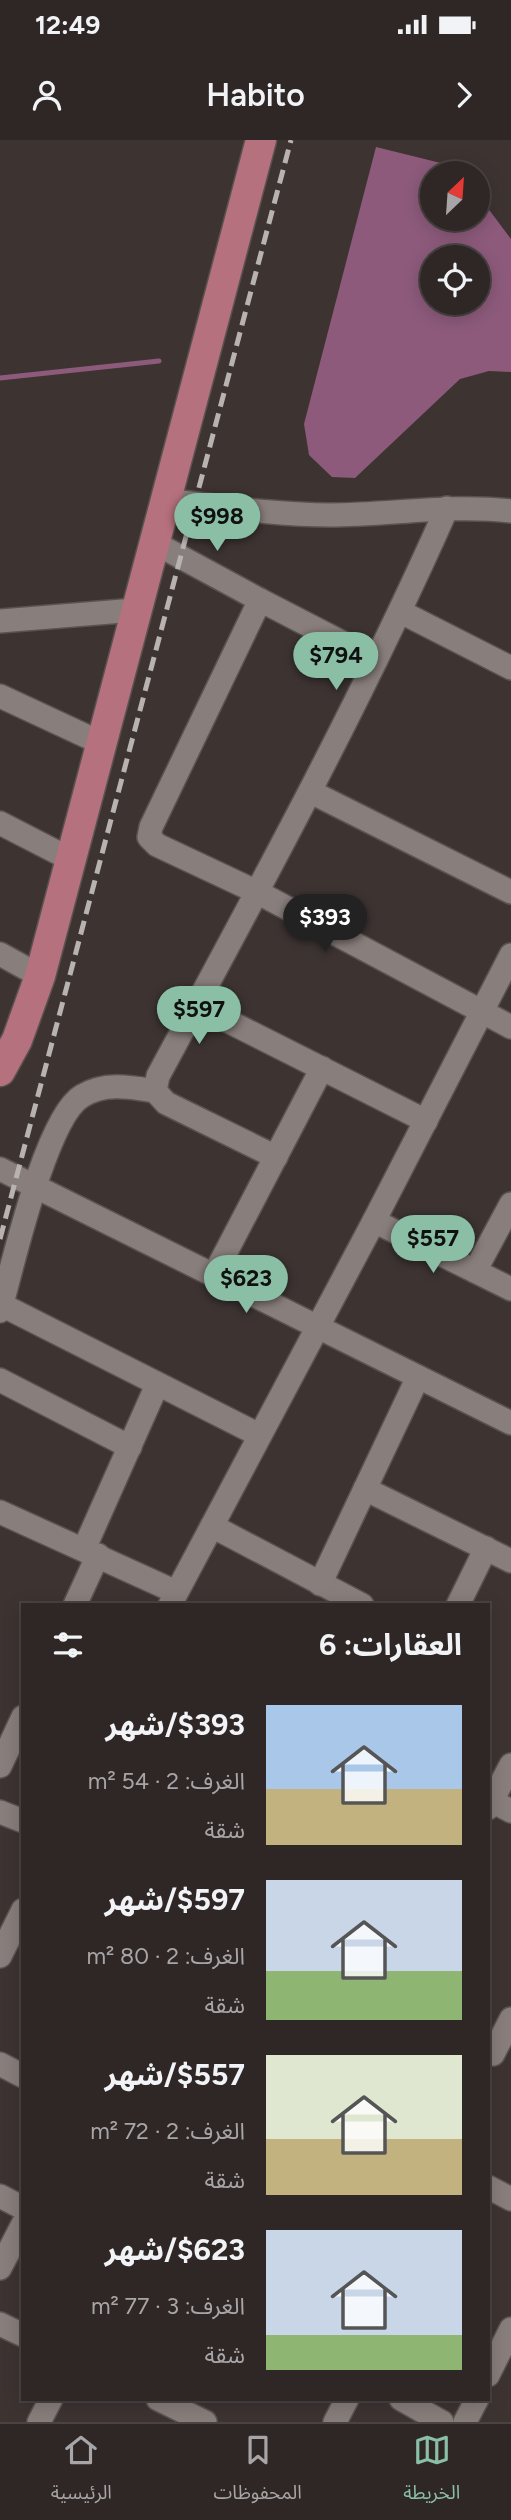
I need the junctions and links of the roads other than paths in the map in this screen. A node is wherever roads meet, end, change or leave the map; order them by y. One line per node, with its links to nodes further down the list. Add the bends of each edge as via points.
1 (261, 140): 2 (main road)
2 (164, 500): 3 (street, via 329,515); 5 (main road)
3 (447, 508): 4 (street); 8 (street)
4 (511, 511)
5 (153, 542): 6 (street); 7 (main road)
6 (260, 600): 10 (street); 17 (street, via 149,836 157,845)
7 (135, 610): 9 (street); 13 (main road)
8 (401, 612): 10 (street); 11 (street)
9 (0, 621)
10 (376, 660): 14 (street)
11 (511, 668)
12 (0, 696): 13 (street)
13 (101, 743): 16 (main road)
14 (311, 792): 17 (street); 18 (street)
15 (0, 823): 16 (street)
16 (70, 859): 21 (main road)
17 (257, 892): 22 (street); 23 (street)
18 (511, 892)
19 (0, 954): 21 (street)
20 (511, 955): 23 (street)
21 (40, 976): 26 (main road, via 17,1040)
22 (197, 1005): 25 (street); 27 (street, via 158,1076)
23 (482, 1012): 24 (street); 28 (street)
24 (511, 1027)
25 (321, 1068): 28 (street); 29 (street)
26 (0, 1071)
27 (155, 1091): 29 (street, via 166,1102); 31 (street, via 114,1085 81,1096 60,1119)
28 (426, 1121): 33 (street)
29 (276, 1157): 35 (street)
30 (0, 1169): 31 (street)
31 (36, 1186): 35 (street); 37 (street)
32 (511, 1203): 34 (street)
33 (374, 1221): 34 (street); 38 (street)
34 (475, 1271): 36 (street)
35 (215, 1275): 38 (street)
36 (511, 1289)
37 (1, 1308): 41 (street)
38 (318, 1326): 39 (street); 43 (street)
39 (418, 1377): 42 (street); 45 (street)
40 (0, 1380): 44 (street)
41 (157, 1384): 43 (street); 44 (street)
42 (511, 1423)
43 (259, 1435): 47 (street)
44 (130, 1447): 49 (street)
45 (365, 1489): 48 (street); 51 (street)
46 (0, 1512): 49 (street)
47 (212, 1526): 51 (street); 52 (street)
48 (486, 1548): 50 (street); 55 (street)
49 (91, 1552): 52 (street); 53 (street)
50 (511, 1561)
51 (320, 1584): 54 (street)
52 (173, 1599)
53 (76, 1603)
54 (358, 1603)
55 (459, 1603)
56 (21, 1721): 58 (street)
57 (511, 1765): 59 (street)
58 (0, 1766)
59 (495, 1805)
60 (0, 1812): 61 (street)
61 (21, 1820)
62 (21, 1916): 63 (street)
63 (9, 1952)
64 (511, 2019): 65 (street)
65 (498, 2056)
66 (0, 2064): 67 (street)
67 (21, 2075)
68 (490, 2188): 70 (street)
69 (0, 2196): 71 (street)
70 (511, 2199)
71 (21, 2207)
72 (21, 2228): 73 (street)
73 (0, 2268)
74 (0, 2324): 75 (street)
75 (21, 2334)
76 (509, 2336): 77 (street)
77 (490, 2371)
78 (50, 2401): 84 (street)
79 (164, 2401): 83 (street)
80 (346, 2401): 85 (street)
81 (405, 2401): 86 (street)
82 (476, 2401): 87 (street)
83 (206, 2414)
84 (39, 2422)
85 (335, 2422)
86 (442, 2422)
87 (466, 2422)

